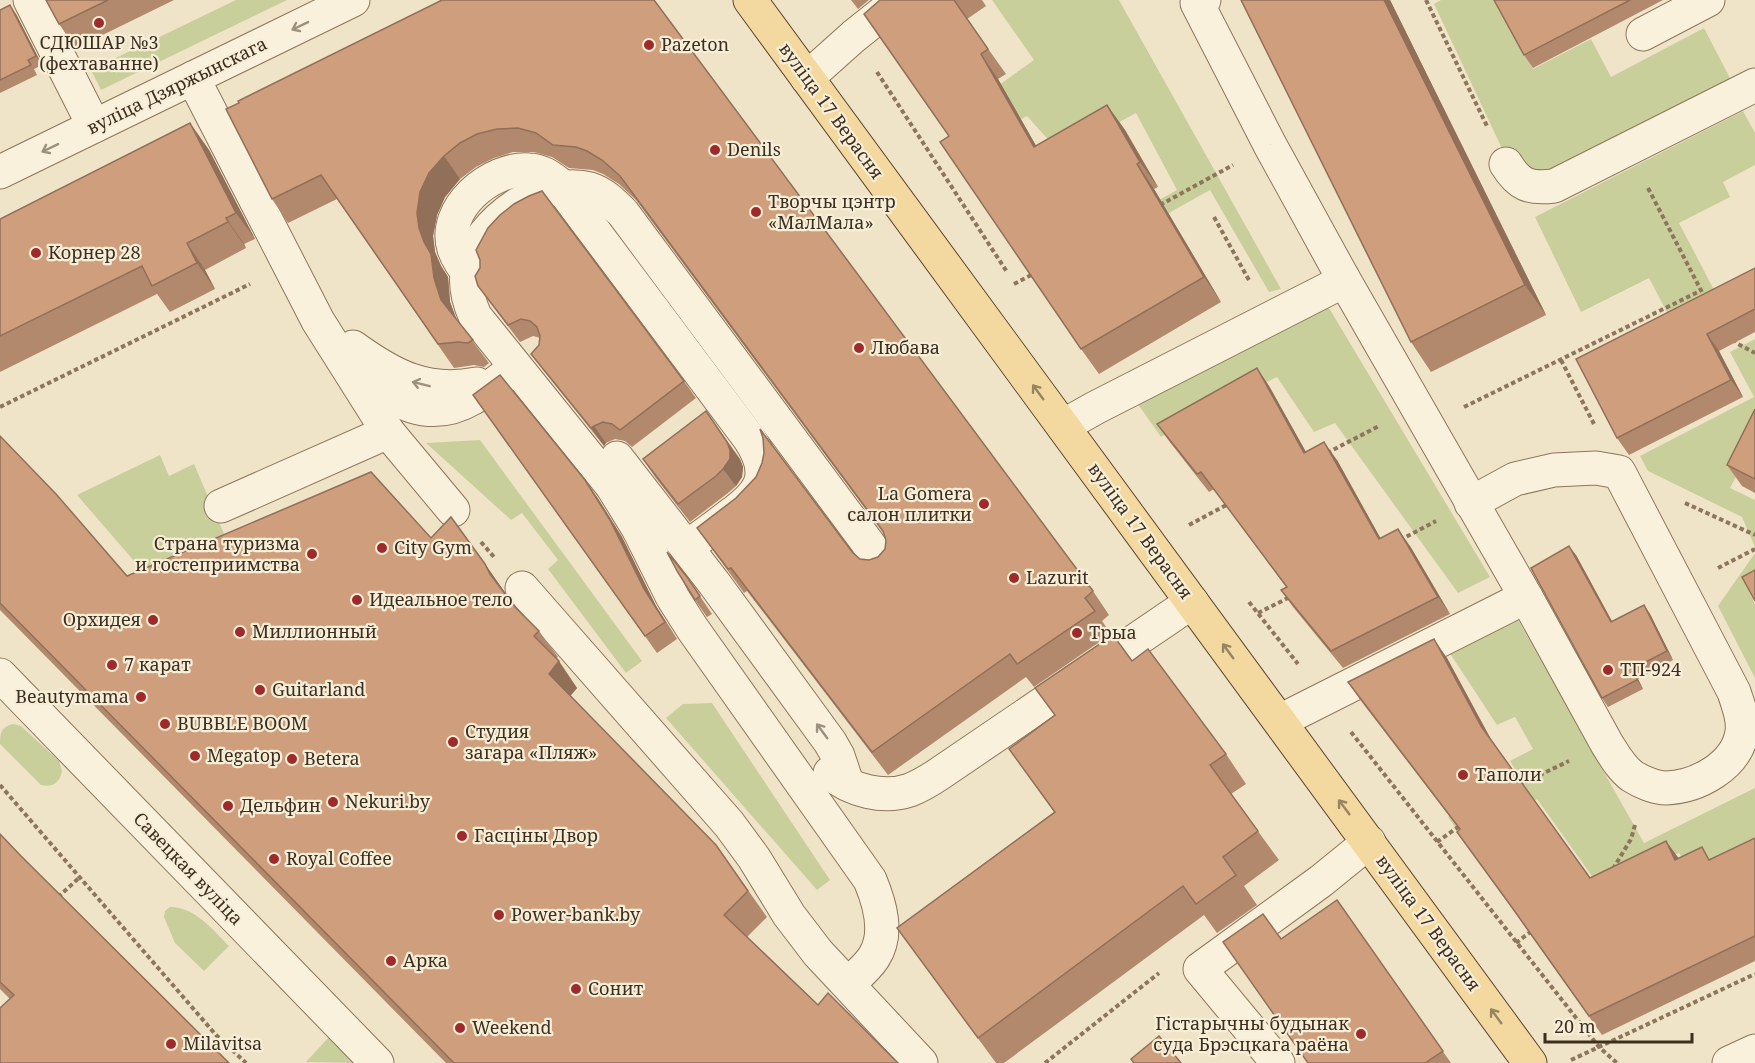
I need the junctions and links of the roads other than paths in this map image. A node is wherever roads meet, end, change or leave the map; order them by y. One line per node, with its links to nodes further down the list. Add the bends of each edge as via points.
1 (30, 0): 11 (street)
2 (353, 0): 8 (street, вуліца Дзяржынскага, one-way to 8)
3 (750, 0): 9 (main road, вуліца 17 Верасня)
4 (899, 0): 9 (street)
5 (1204, 0): 14 (street, via 1197,3)
6 (1708, 0): 7 (street)
7 (1643, 34)
8 (193, 78): 11 (street, вуліца Дзяржынскага); 15 (street)
9 (807, 78): 21 (main road, вуліца 17 Верасня, one-way to 9)
10 (1755, 85): 12 (street, via 1554,186 1531,187 1513,175)
11 (94, 126): 13 (street, вуліца Дзяржынскага, one-way to 13)
12 (1506, 164)
13 (0, 172)
14 (1343, 278): 21 (street); 25 (street)
15 (318, 321): 17 (street); 18 (street, one-way to 15, via 467,386 427,386 365,356)
16 (534, 355): 18 (street); 28 (street); 28 (street, via 465,269 453,248 452,237 457,213 471,194 504,174 528,170 558,183 756,448 762,472 755,495)
17 (349, 369): 18 (street, via 384,394 421,409 462,404); 22 (street)
18 (499, 379)
19 (748, 382): 20 (street); 24 (street, via 613,202 591,189 566,186 516,206 490,228 473,253 466,283 471,306 482,326); 29 (street)
20 (703, 417)
21 (1063, 426): 32 (main road, вуліца 17 Верасня)
22 (388, 432): 26 (street); 27 (street)
23 (648, 458): 24 (street)
24 (612, 486): 36 (street, via 692,628 870,880 882,920 880,939 875,956)
25 (1471, 503): 31 (street); 31 (street, via 1515,479 1554,470 1596,468 1619,472 1734,692 1742,734 1734,752 1719,770 1680,787 1664,788 1631,776 1607,744)
26 (221, 506)
27 (453, 510)
28 (687, 547): 32 (street, via 712,614 813,756 833,776 847,783 862,790 894,794 939,774)
29 (884, 565)
30 (522, 588): 36 (street, via 729,824 789,915)
31 (1526, 597): 34 (street)
32 (1192, 602): 34 (main road, вуліца 17 Верасня, one-way to 32)
33 (0, 675): 38 (street, Савецкая вуліца)
34 (1280, 722): 35 (main road, вуліца 17 Верасня, one-way to 34)
35 (1369, 842): 40 (street, via 1200,969); 41 (main road, вуліца 17 Верасня, one-way to 35)
36 (848, 984): 39 (street)
37 (1755, 1051): 42 (street)
38 (377, 1063)
39 (921, 1063)
40 (1278, 1063)
41 (1530, 1063)
42 (1729, 1063)

